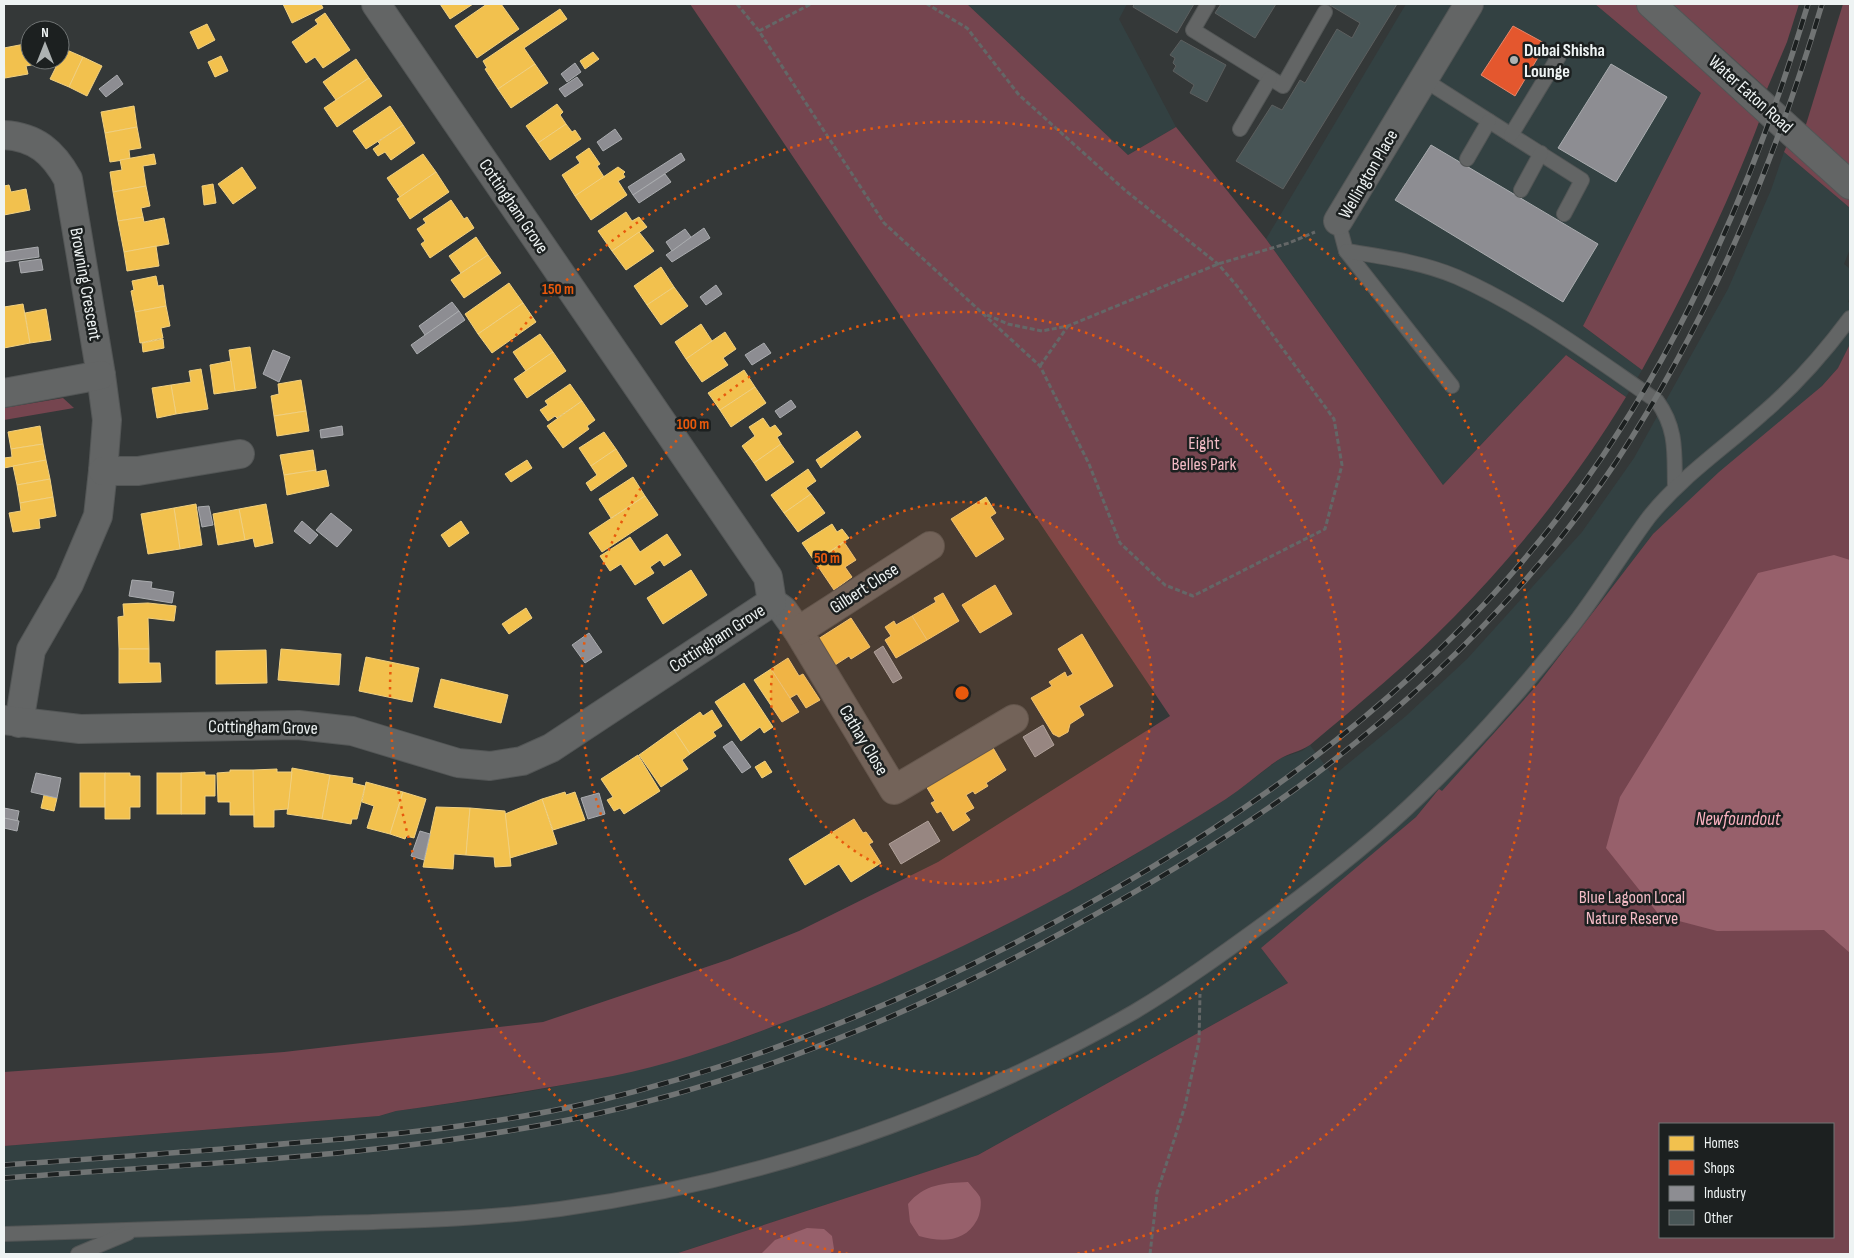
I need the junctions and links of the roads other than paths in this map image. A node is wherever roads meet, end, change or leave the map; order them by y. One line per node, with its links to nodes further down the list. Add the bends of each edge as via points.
1 (376, 4): 28 (street, Cottingham Grove, via 768,576)
2 (1208, 4): 7 (lane, via 1193,30)
3 (1469, 4): 8 (street, Wellington Place)
4 (1652, 4): 15 (street, Water Eaton Road)
5 (1325, 12): 7 (lane, via 1283,86)
6 (1559, 56): 12 (lane)
7 (1270, 78): 10 (lane)
8 (1423, 79): 9 (lane); 18 (street, Wellington Place)
9 (1489, 121): 12 (lane); 14 (lane)
10 (1240, 129)
11 (4, 135): 21 (street, Browning Crescent, via 18,136 39,144 57,159 68,179)
12 (1511, 135): 13 (lane)
13 (1541, 154): 16 (lane); 17 (lane, via 1582,180)
14 (1467, 159)
15 (1850, 185)
16 (1520, 190)
17 (1564, 214)
18 (1338, 221): 19 (lane, Wellington Place)
19 (1346, 250): 22 (lane, Wellington Place); 26 (lane, via 1405,261 1456,277 1545,324 1657,401 1668,416 1672,430)
20 (1850, 318): 26 (lane, via 1802,376)
21 (101, 375): 23 (street); 25 (street, Browning Crescent, via 107,420)
22 (1452, 386)
23 (4, 393)
24 (240, 454): 25 (street, via 138,471)
25 (103, 471): 31 (street, Browning Crescent, via 98,516 69,584 31,650)
26 (1675, 488): 32 (lane, via 1520,691 1422,795 1309,890 1195,973 1071,1046 950,1104 818,1152 754,1171 622,1199 502,1215)
27 (930, 546): 29 (street, Gilbert Close)
28 (772, 602): 29 (street, Cathay Close, via 783,610); 31 (street, Cottingham Grove, via 551,748 522,761 490,766 458,763 352,731 298,724 80,729)
29 (798, 631): 30 (street, Cathay Close, via 894,790)
30 (1014, 719)
31 (11, 721)
32 (136, 1230): 33 (lane); 34 (lane)
33 (4, 1234)
34 (78, 1254)

